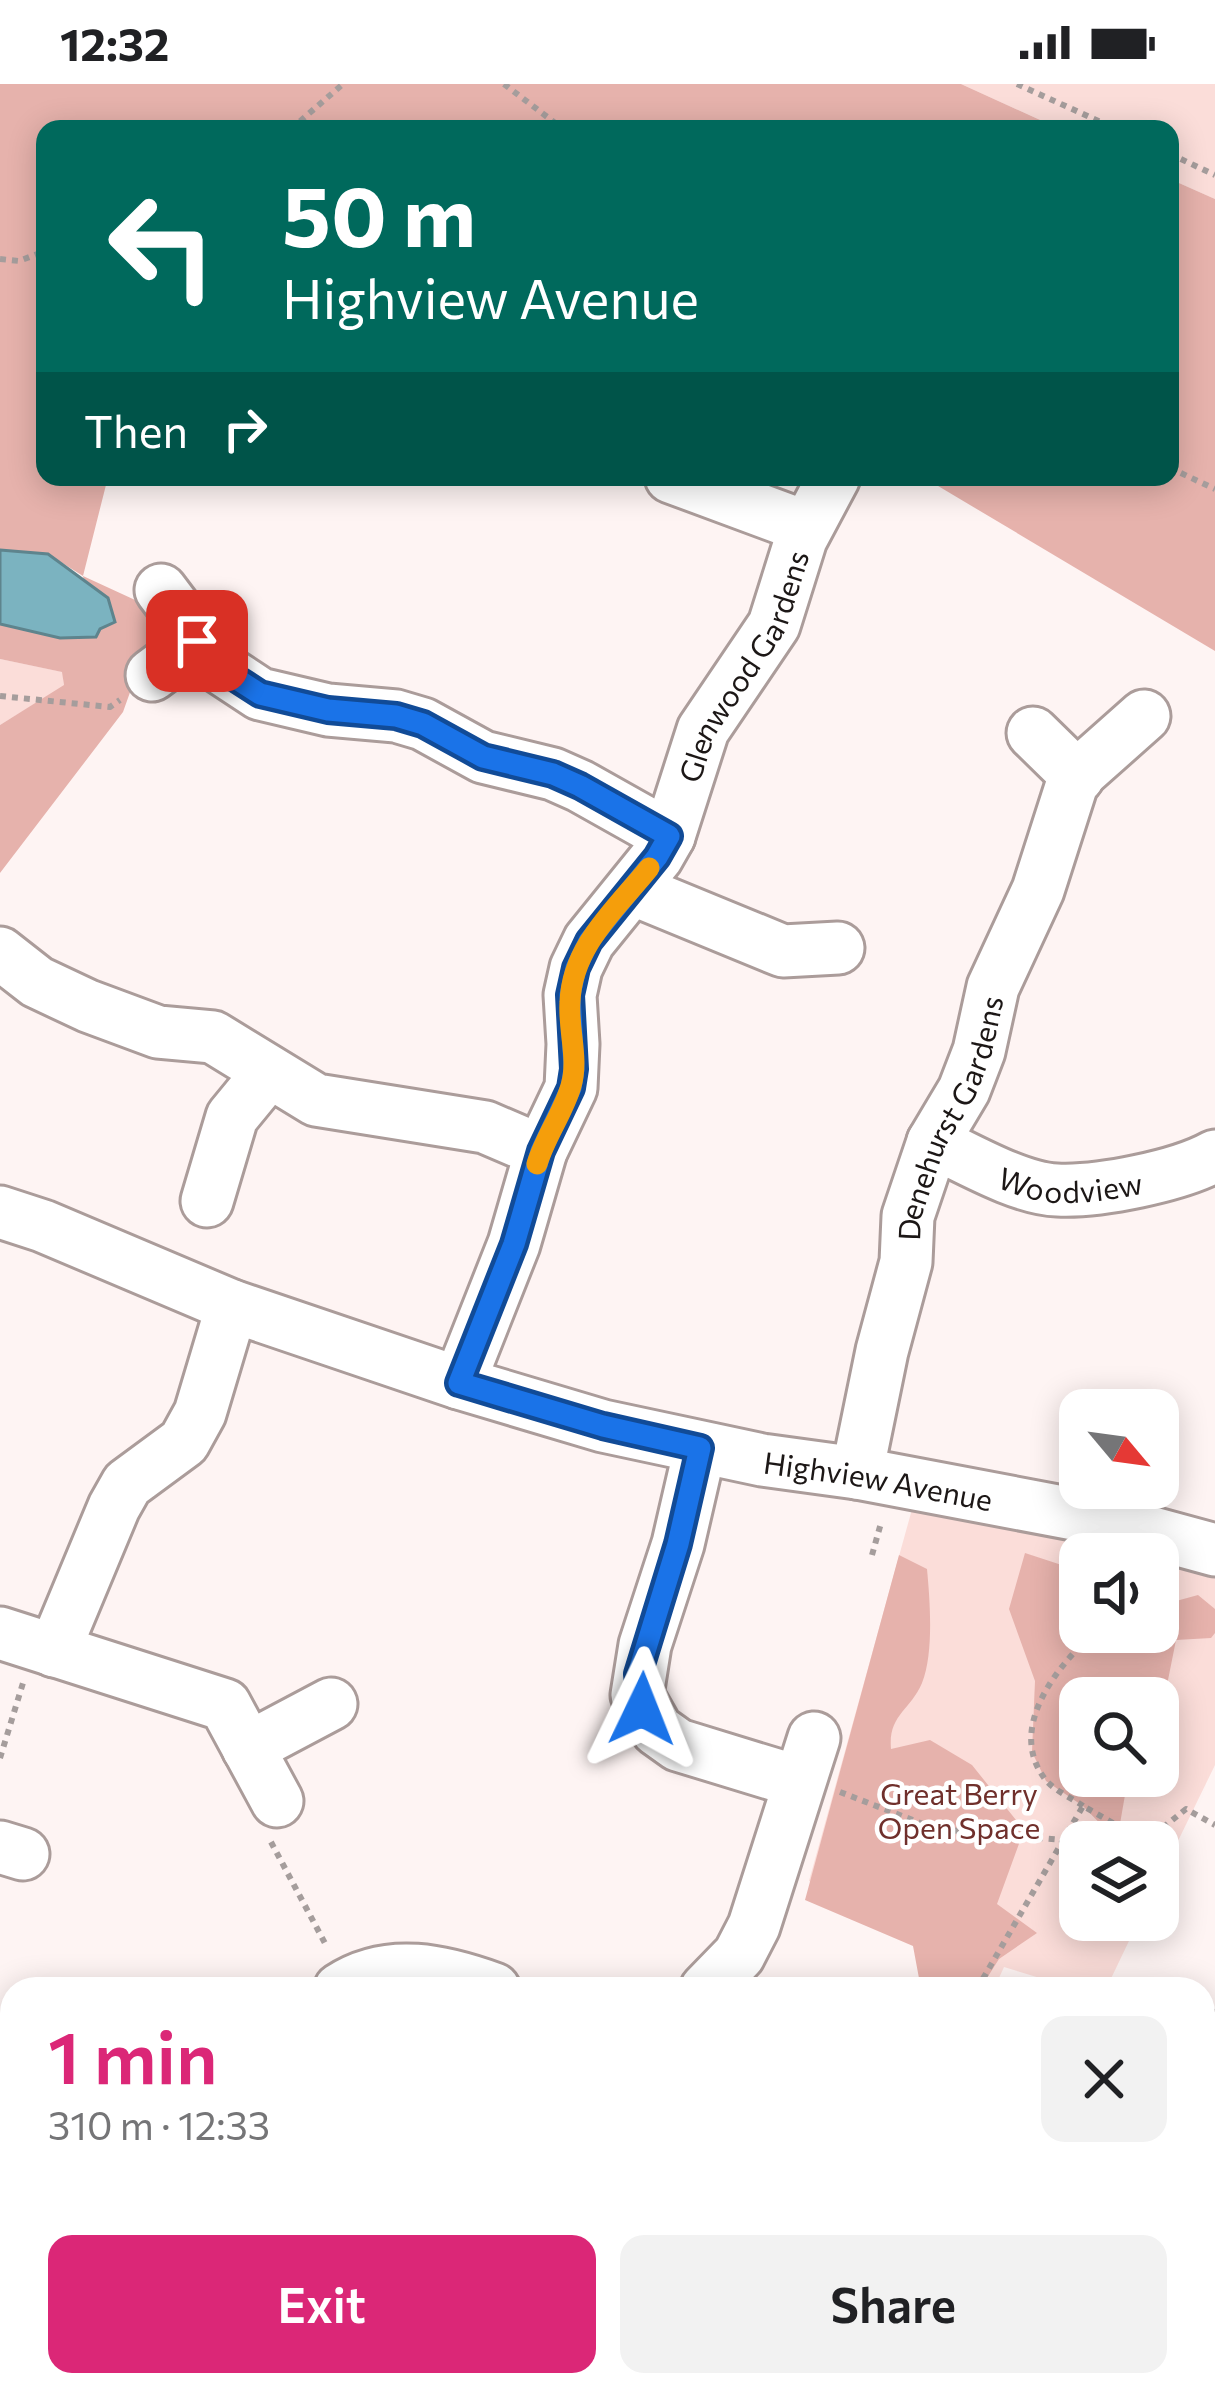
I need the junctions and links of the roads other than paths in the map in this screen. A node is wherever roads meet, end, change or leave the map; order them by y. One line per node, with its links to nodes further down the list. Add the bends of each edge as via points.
1 (696, 486): 3 (street)
2 (828, 486): 3 (street, Glenwood Gardens)
3 (806, 526): 10 (street, Glenwood Gardens, via 774,625 704,730)
4 (161, 590): 5 (street)
5 (197, 641): 6 (street); 10 (street, via 218,667 260,694 423,724 483,757 580,786)
6 (152, 676)
7 (1144, 716): 9 (street, Denehurst Gardens)
8 (1033, 733): 9 (street)
9 (1078, 776): 15 (street, Denehurst Gardens, via 993,988 980,1051)
10 (669, 836): 11 (street, Glenwood Gardens)
11 (632, 889): 12 (street, via 783,951); 16 (street, Glenwood Gardens, via 576,968 571,1088)
12 (838, 948)
13 (0, 953): 14 (street, via 88,1006 158,1031 213,1037)
14 (269, 1072): 16 (street, via 316,1100 484,1126); 18 (street, via 232,1117)
15 (933, 1142): 17 (street, Woodview, via 1054,1191); 23 (street, Denehurst Gardens, via 908,1216 907,1262)
16 (541, 1151): 21 (street, Glenwood Gardens)
17 (1215, 1156)
18 (208, 1201)
19 (0, 1212): 20 (street, Highview Avenue)
20 (232, 1306): 21 (street, Highview Avenue); 25 (street, via 184,1442 128,1484)
21 (459, 1383): 22 (street, Highview Avenue)
22 (700, 1448): 23 (street, Highview Avenue); 31 (street, via 637,1695 657,1730 677,1745 807,1760 754,1926)
23 (857, 1473): 24 (street, Highview Avenue, via 1105,1520)
24 (1215, 1550)
25 (29, 1643): 27 (street, via 225,1705)
26 (331, 1704): 27 (street)
27 (248, 1748): 28 (street)
28 (277, 1801)
29 (363, 1977): 30 (street, via 421,1969)
30 (450, 1977)
31 (718, 1977)

